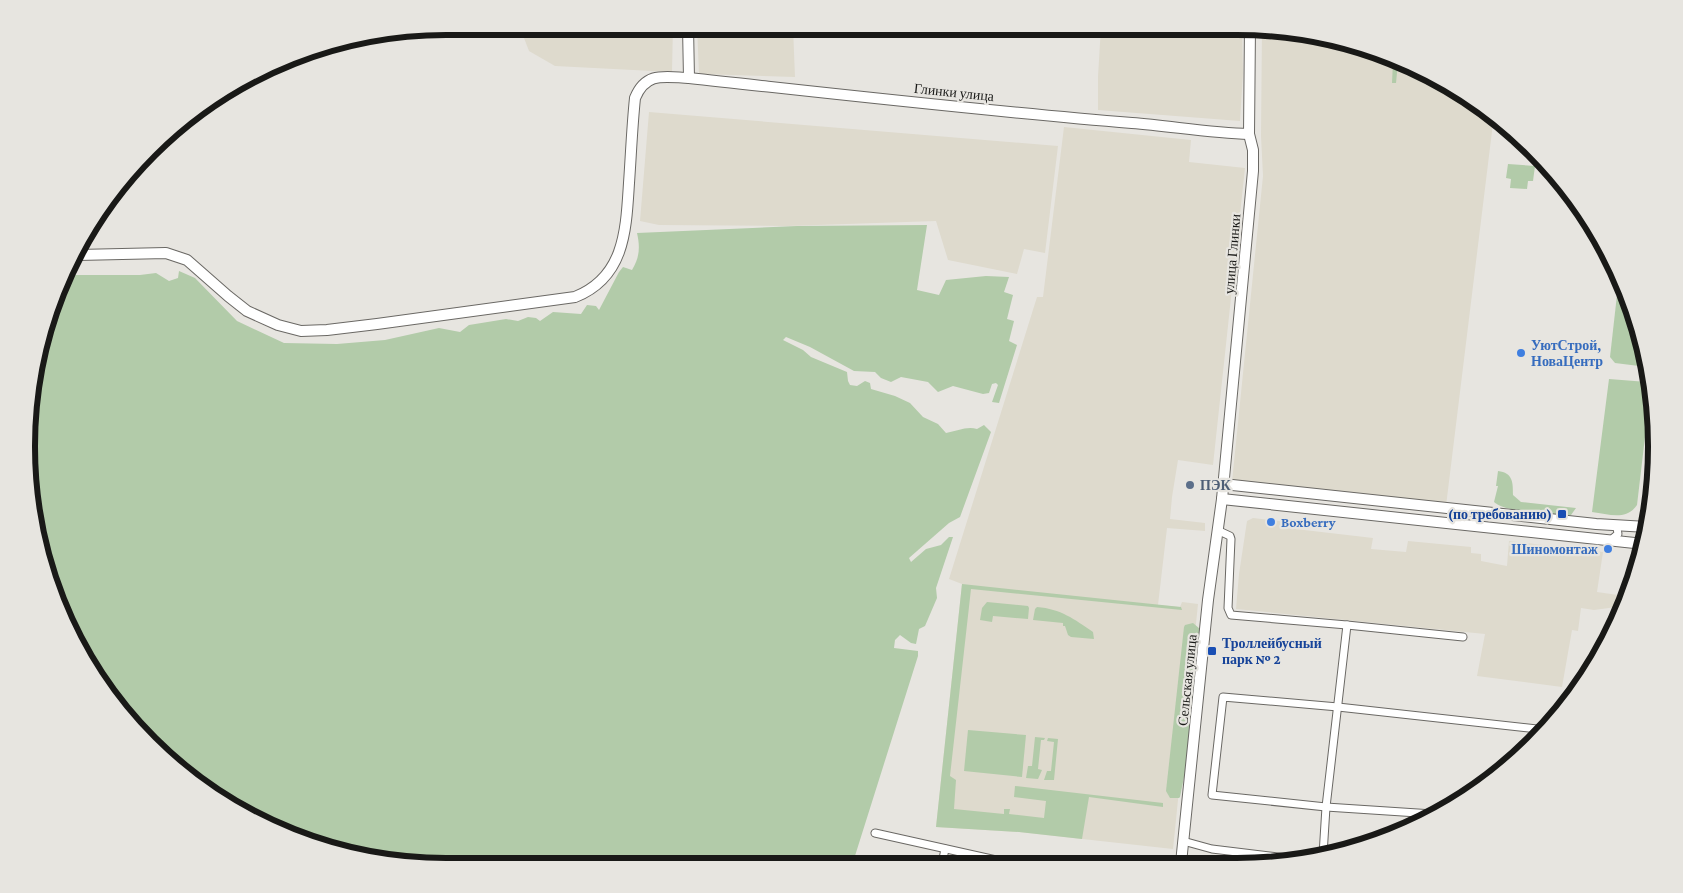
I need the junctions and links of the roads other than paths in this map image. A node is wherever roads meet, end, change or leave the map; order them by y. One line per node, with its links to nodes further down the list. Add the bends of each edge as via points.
1 (688, 35): 3 (main road)
2 (1250, 36): 4 (main road, улица Глинки)
3 (689, 78): 4 (main road, Глинки улица, via 1051,117); 5 (main road, Глинки улица, via 657,77 643,84 636,98 624,238 610,271 598,285 575,297 301,331 247,311 178,256 166,253)
4 (1249, 134): 6 (main road, улица Глинки, via 1253,171)
5 (82, 255)
6 (1223, 484): 7 (main road, улица Глинки); 8 (main road)
7 (1222, 499): 10 (main road, Сельская улица); 11 (main road)
8 (1612, 525): 9 (main road); 11 (street, via 1618,534)
9 (1640, 527)
10 (1217, 530): 13 (street, via 1231,539 1228,608 1231,615); 20 (main road, Сельская улица)
11 (1611, 540): 12 (main road)
12 (1636, 543)
13 (1347, 625): 14 (street); 15 (street)
14 (1463, 637)
15 (1338, 707): 16 (street); 17 (street); 17 (street, via 1223,697 1212,795)
16 (1535, 729)
17 (1326, 807): 18 (street); 22 (street)
18 (1424, 813)
19 (875, 834): 21 (street)
20 (1183, 841): 23 (street, via 1212,849); 26 (main road, Сельская улица)
21 (945, 849): 24 (street); 25 (street)
22 (1323, 849)
23 (1271, 856)
24 (943, 858)
25 (986, 858)
26 (1182, 858)

